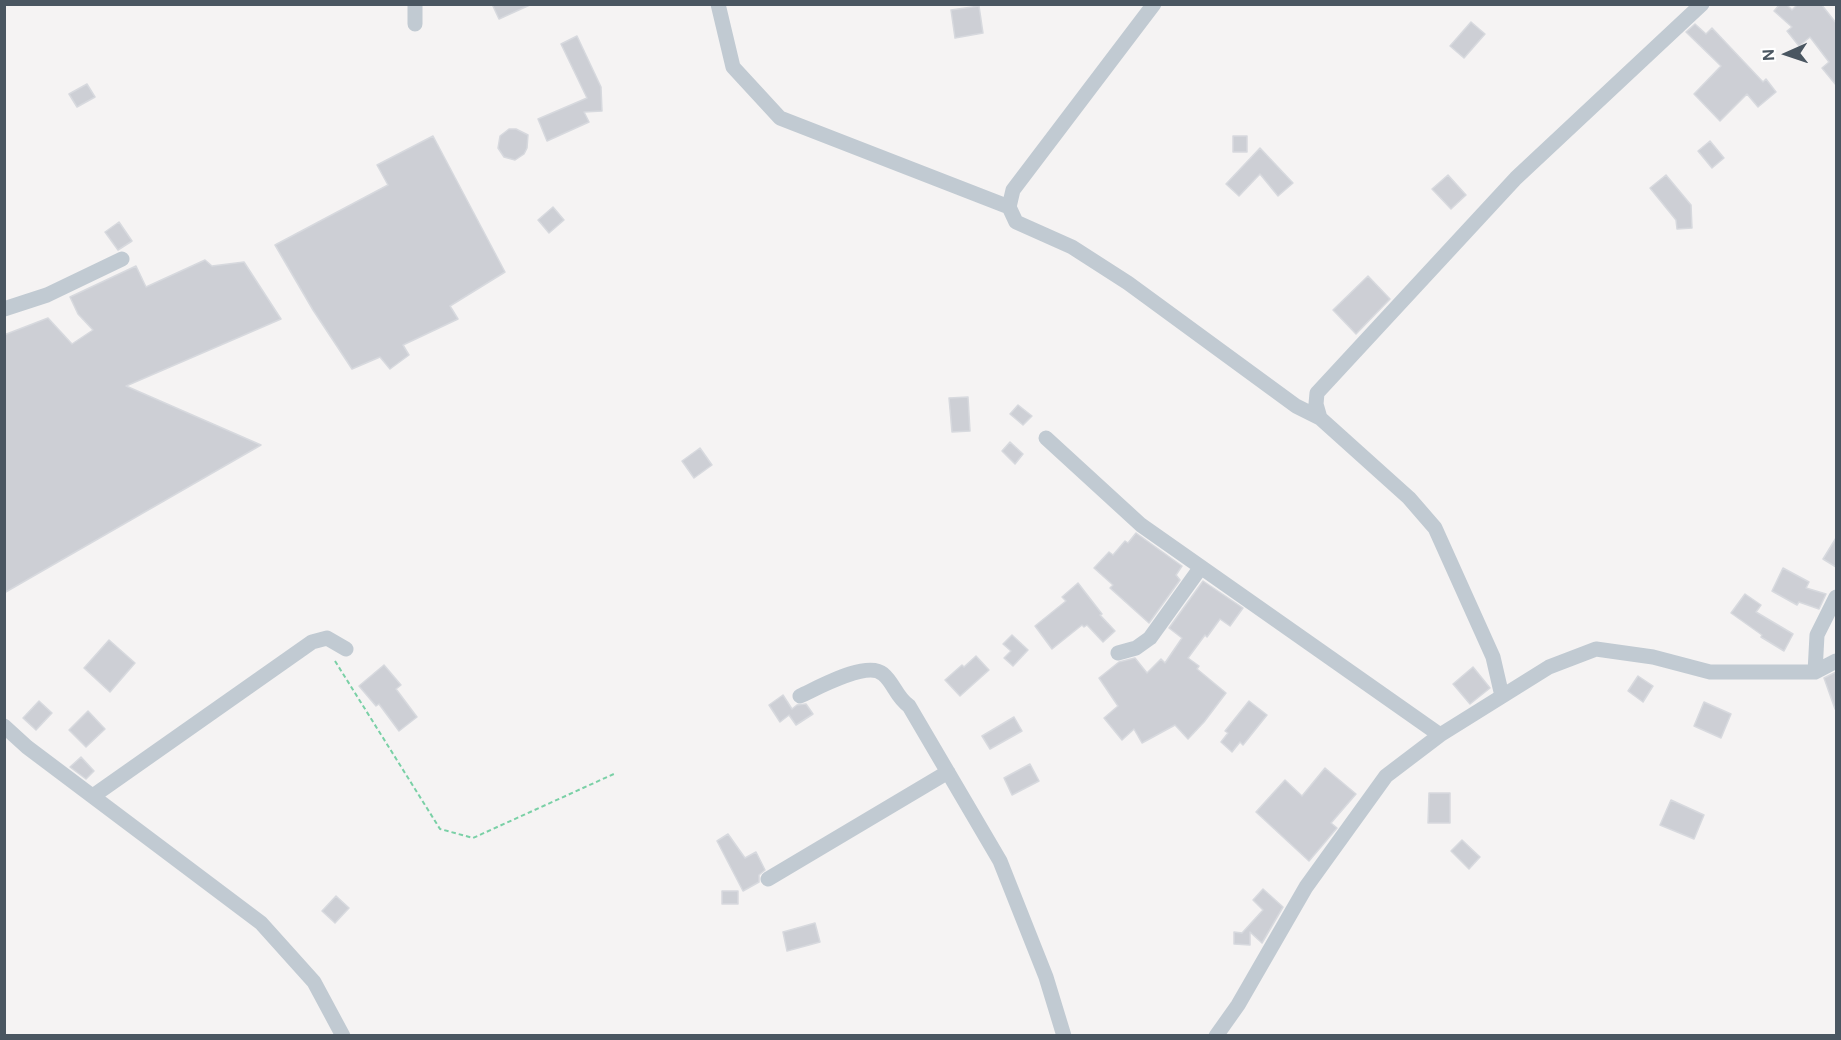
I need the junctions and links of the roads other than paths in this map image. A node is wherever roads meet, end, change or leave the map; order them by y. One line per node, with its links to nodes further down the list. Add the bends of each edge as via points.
1 (415, 4): 5 (street)
2 (718, 4): 6 (street, via 734,67 780,118)
3 (1154, 4): 6 (street, via 1012,190)
4 (1702, 4): 9 (street, via 1492,203 1317,393)
5 (415, 24)
6 (1009, 207): 9 (street, via 1016,222 1072,247 1128,283 1296,406)
7 (122, 259): 8 (street, via 48,295)
8 (4, 309)
9 (1320, 418): 18 (street, via 1409,498 1435,528 1493,657)
10 (1046, 438): 11 (street, via 1141,525)
11 (1201, 567): 14 (street, via 1150,638); 20 (street)
12 (1836, 597): 16 (street, via 1817,635)
13 (346, 649): 22 (street, via 327,638 312,642)
14 (1119, 653)
15 (1836, 662): 16 (street)
16 (1815, 672): 18 (street, via 1710,672 1653,657 1596,649 1549,667)
17 (800, 696): 21 (street, via 862,669 877,669 909,706)
18 (1502, 696): 20 (street)
19 (4, 726): 22 (street)
20 (1440, 735): 26 (street, via 1386,776 1306,887 1238,1005)
21 (948, 772): 23 (street); 25 (street, via 1000,861)
22 (93, 796): 24 (street, via 261,923 314,982)
23 (768, 879)
24 (343, 1035)
25 (1064, 1035)
26 (1216, 1035)

